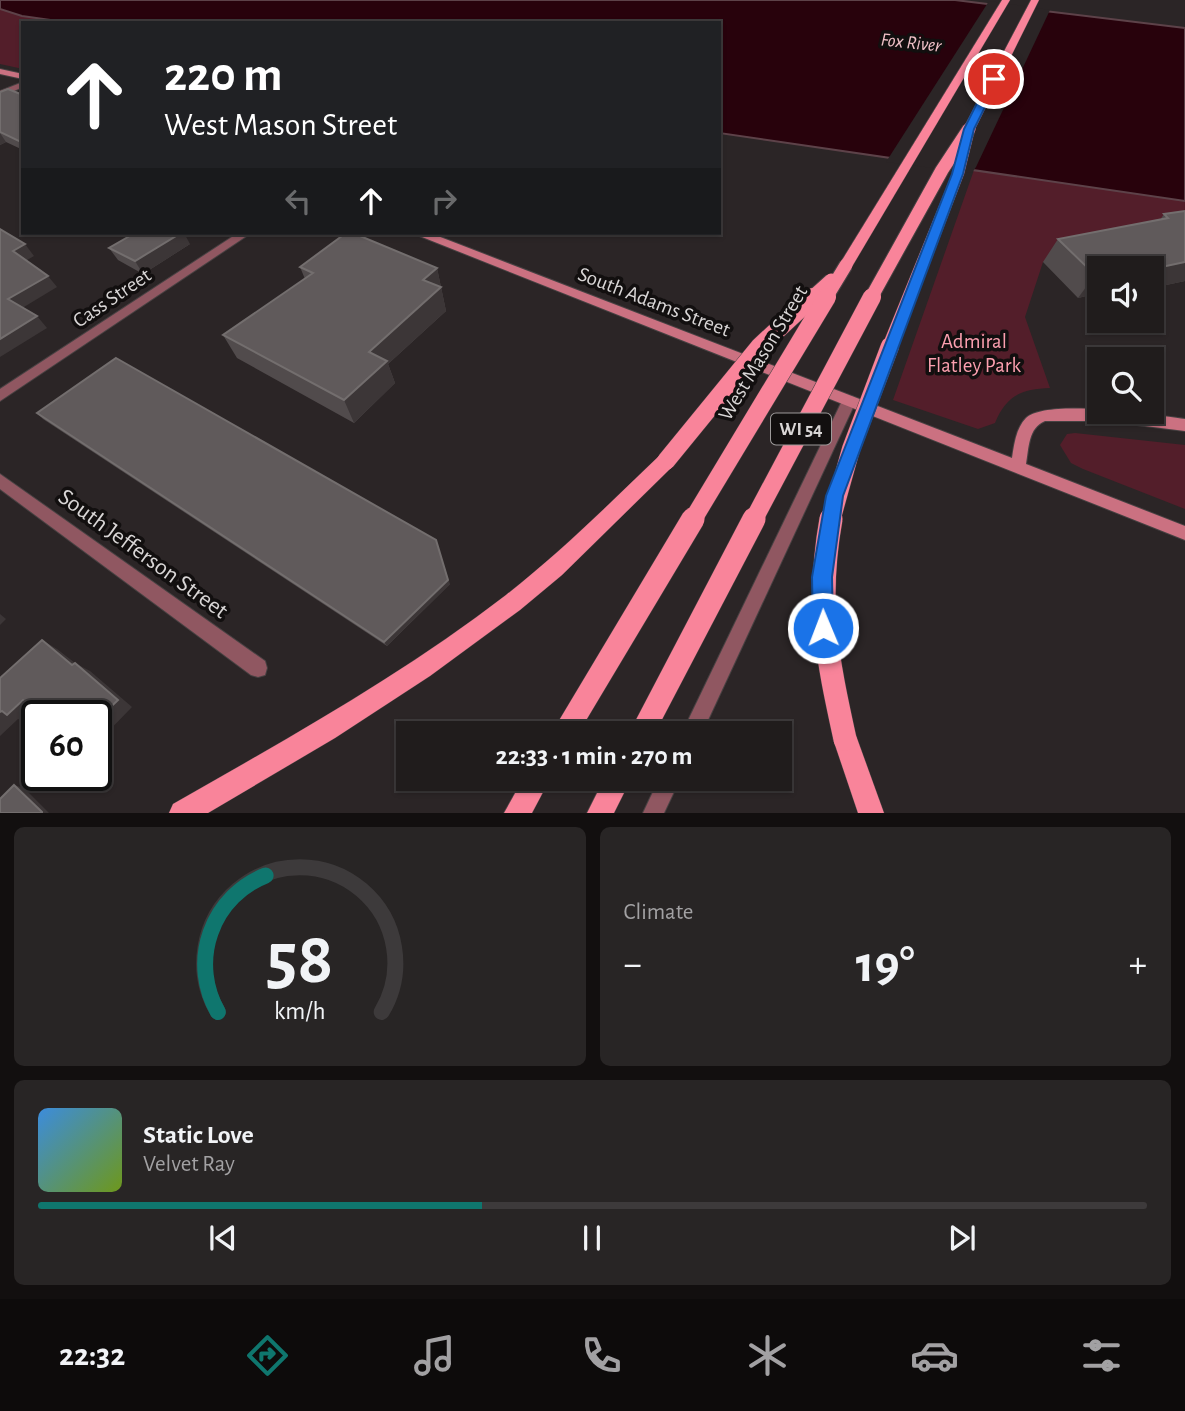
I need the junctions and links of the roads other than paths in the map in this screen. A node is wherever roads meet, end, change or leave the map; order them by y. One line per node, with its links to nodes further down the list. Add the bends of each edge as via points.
1 (1006, 0): 10 (main road, West Mason Street / WI 54)
2 (1035, 0): 7 (main road, WI 54)
3 (0, 71): 4 (street)
4 (21, 76)
5 (21, 85): 6 (street)
6 (0, 94)
7 (969, 129): 19 (main road, WI 54, bridge, via 831,371); 28 (main road, bridge, via 958,174 853,442 827,530 822,577 829,672 845,739)
8 (242, 235): 11 (street, Cass Street)
9 (426, 235): 12 (street, South Adams Street)
10 (846, 265): 18 (main road, West Mason Street / WI 54, bridge); 24 (main road, bridge, via 760,346 666,461 555,568 396,683)
11 (0, 396)
12 (849, 401): 14 (street, South Adams Street); 20 (street)
13 (1185, 425): 14 (street, via 1066,412 1042,415 1026,431)
14 (1018, 467): 16 (street, South Adams Street)
15 (0, 480): 17 (street, South Jefferson Street)
16 (1185, 533)
17 (258, 668)
18 (572, 721)
19 (648, 721)
20 (698, 721)
21 (530, 791): 25 (main road)
22 (612, 791): 26 (main road)
23 (664, 791): 27 (street)
24 (182, 813)
25 (517, 813)
26 (600, 813)
27 (653, 813)
28 (871, 813)

